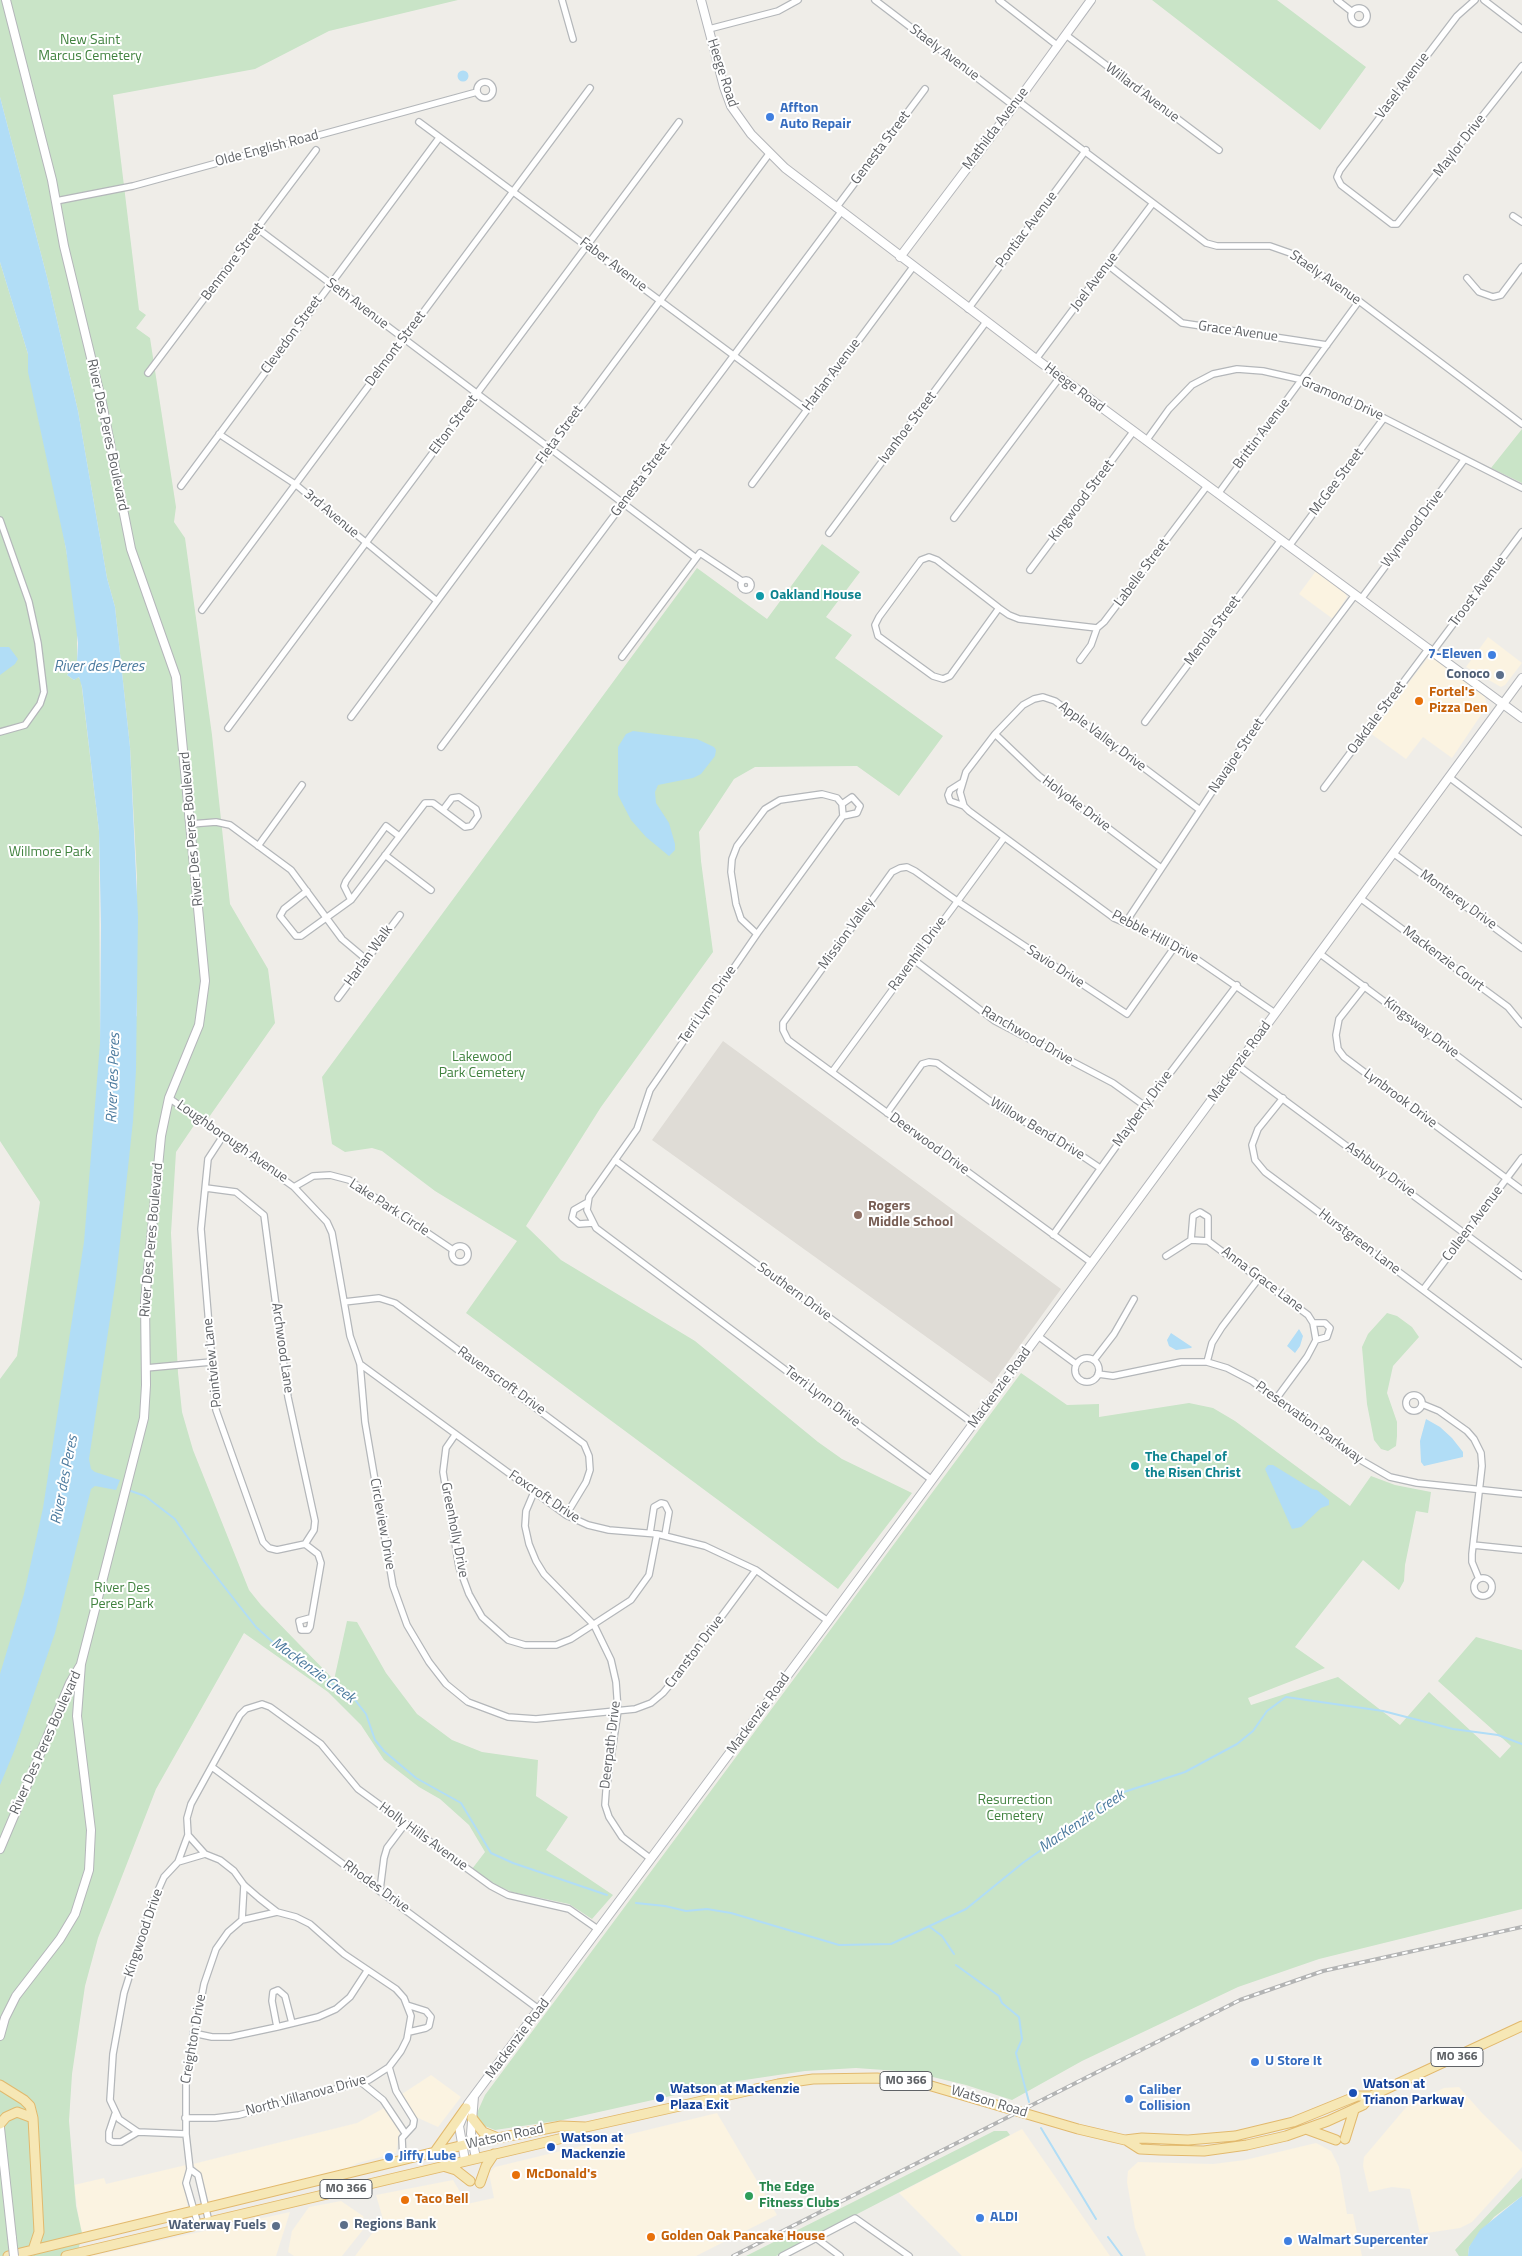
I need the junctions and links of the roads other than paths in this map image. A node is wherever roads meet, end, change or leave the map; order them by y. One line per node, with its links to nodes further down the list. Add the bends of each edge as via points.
1 (6, 0): 30 (main road, River Des Peres Boulevard)
2 (562, 0): 15 (street)
3 (701, 0): 12 (main road, Heege Road)
4 (798, 0): 12 (street, via 778,11)
5 (875, 0): 21 (street, Staely Avenue)
6 (999, 0): 16 (street)
7 (1091, 0): 14 (main road, Mathilda Avenue)
8 (1337, 0): 11 (street)
9 (1475, 0): 35 (street, Vasel Avenue, via 1452,22 1337,177 1341,185 1392,224)
10 (1484, 0): 13 (street)
11 (1351, 11)
12 (709, 29): 28 (main road, Heege Road, via 731,106 742,124)
13 (1522, 29)
14 (1066, 35): 16 (main road, Mathilda Avenue); 27 (street, Willard Avenue)
15 (573, 39)
16 (1058, 46): 21 (main road, Mathilda Avenue)
17 (1522, 66): 35 (street, Maylor Drive)
18 (590, 88): 29 (street, Delmont Street)
19 (925, 89): 32 (street, Genesta Street)
20 (477, 92): 30 (street, Olde English Road, via 132,186)
21 (1016, 103): 26 (street, Staely Avenue); 38 (main road, Mathilda Avenue)
22 (419, 122): 24 (street, Faber Avenue)
23 (679, 122): 37 (street, Elton Street)
24 (439, 138): 29 (street, Faber Avenue); 43 (street, Clevedon Street)
25 (316, 150): 36 (street, Benmore Street)
26 (1086, 150): 31 (street, Staely Avenue); 46 (street, Pontiac Avenue)
27 (1219, 150)
28 (770, 154): 32 (main road, Heege Road); 44 (street, Fleta Street)
29 (512, 192): 37 (street, Faber Avenue); 48 (street, Delmont Street)
30 (56, 200): 108 (main road, River Des Peres Boulevard, via 132,554 176,677)
31 (1153, 202): 39 (street, Joel Avenue); 45 (street, Staely Avenue, via 1206,243 1270,246 1290,253)
32 (839, 210): 38 (main road, Heege Road); 50 (street, Genesta Street)
33 (1513, 216): 34 (street)
34 (1522, 222)
35 (1397, 224)
36 (258, 229): 43 (street, Seth Avenue); 52 (street, Benmore Street)
37 (588, 245): 44 (street, Faber Avenue); 55 (street, Elton Street)
38 (900, 257): 40 (main road, Heege Road)
39 (1108, 266): 49 (street, Grace Avenue, via 1182,323); 51 (street, Joel Avenue)
40 (914, 267): 46 (main road, Heege Road); 56 (street, Harlan Avenue)
41 (1522, 267): 42 (street, via 1501,295 1493,297 1479,292)
42 (1467, 278)
43 (330, 283): 48 (street, Seth Avenue); 60 (street, Clevedon Street)
44 (660, 300): 50 (street, Faber Avenue); 62 (street, Fleta Street)
45 (1359, 301): 49 (street, Brittin Avenue); 58 (street, Staely Avenue)
46 (968, 309): 47 (main road, Heege Road)
47 (986, 322): 51 (main road, Heege Road); 74 (street, Ivanhoe Street)
48 (404, 338): 55 (street, Seth Avenue); 64 (street, Delmont Street)
49 (1327, 344): 54 (street, Brittin Avenue)
50 (734, 355): 56 (street, Faber Avenue); 70 (street, Genesta Street)
51 (1036, 359): 53 (main road, Heege Road)
52 (148, 373)
53 (1060, 377): 59 (main road, Heege Road); 71 (street)
54 (1303, 380): 57 (street, Gramond Drive); 61 (street, Gramond Drive, via 1236,369 1213,374 1186,391); 69 (street, Brittin Avenue)
55 (477, 394): 62 (street, Seth Avenue); 76 (street, Elton Street)
56 (806, 409): 65 (street, Harlan Avenue)
57 (1384, 418): 63 (street, Gramond Drive); 77 (street, McGee Street)
58 (1522, 424)
59 (1133, 432): 61 (main road, Heege Road); 79 (street, Kingwood Street)
60 (219, 434): 64 (street, 3rd Avenue); 66 (street, Clevedon Street)
61 (1146, 441): 67 (main road, Heege Road)
62 (550, 448): 70 (street, Seth Avenue); 82 (street, Fleta Street)
63 (1464, 460): 68 (street, Gramond Drive); 81 (street, Wynwood Drive)
64 (295, 484): 76 (street, 3rd Avenue); 84 (street, Delmont Street)
65 (752, 484)
66 (181, 486)
67 (1207, 486): 69 (main road, Heege Road); 85 (street, Labelle Street)
68 (1522, 488)
69 (1218, 494): 75 (main road, Heege Road)
70 (624, 504): 78 (street, Seth Avenue); 97 (street, Genesta Street)
71 (954, 518)
72 (0, 520): 95 (street, via 29,602 44,692 40,704 25,725)
73 (1522, 532): 86 (street, Troost Avenue)
74 (830, 534)
75 (1281, 540): 77 (main road, Heege Road); 93 (street, Menola Street)
76 (365, 543): 82 (street, 3rd Avenue); 94 (street, Elton Street)
77 (1289, 546): 81 (main road, Heege Road)
78 (696, 558): 80 (street, via 700,553); 87 (street)
79 (1030, 570)
80 (742, 581)
81 (1358, 597): 86 (main road, Heege Road); 106 (street, Navajoe Street, via 1246,739)
82 (437, 601): 91 (street, Fleta Street)
83 (999, 608): 83 (street, via 929,557 921,560 875,625 878,636 933,676 943,678 950,676); 85 (street, via 1019,620)
84 (202, 610)
85 (1098, 628): 88 (street, Labelle Street)
86 (1431, 650): 90 (main road, Heege Road); 102 (street, Oakdale Street)
87 (622, 657)
88 (1080, 660)
89 (1522, 678): 90 (main road, Mackenzie Road)
90 (1503, 704): 92 (main road, Heege Road); 99 (main road, Mackenzie Road)
91 (351, 717)
92 (1522, 718)
93 (1145, 722)
94 (228, 728)
95 (0, 732)
96 (995, 734): 98 (street, Apple Valley Drive); 106 (street, Apple Valley Drive, via 1023,704 1044,697 1055,701); 115 (street, Holyoke Drive, via 1039,776)
97 (442, 747)
98 (966, 772): 100 (street, Pebble Hill Drive)
99 (1449, 777): 109 (street); 113 (main road, Mackenzie Road)
100 (961, 783): 104 (street); 104 (street, Pebble Hill Drive, via 948,795 950,801)
101 (302, 785): 112 (street)
102 (1324, 788)
103 (842, 804): 107 (street); 107 (street, Terri Lynn Drive, via 852,797 860,806 857,813); 125 (street, via 836,798 822,794 780,800 765,809 736,846 731,872 736,904 741,919)
104 (964, 806): 111 (street, Pebble Hill Drive)
105 (443, 810): 105 (street, via 465,827 471,826 478,816 476,809 460,797 452,798); 110 (street, via 432,803 425,803)
106 (1200, 810): 115 (street, Navajoe Street)
107 (844, 816): 125 (street, Terri Lynn Drive)
108 (191, 824): 112 (street, via 216,822 230,825); 139 (main road, River Des Peres Boulevard, via 205,990 196,1033)
109 (1522, 832)
110 (399, 836): 114 (street); 120 (street, via 386,826 344,886)
111 (1004, 838): 121 (street, Ravenhill Drive); 124 (street, Pebble Hill Drive, via 1114,918)
112 (258, 846): 118 (street, via 291,870)
113 (1393, 853): 119 (main road, Mackenzie Road); 127 (street, Monterey Drive)
114 (385, 855): 117 (street); 120 (street)
115 (1161, 868): 124 (street, Navajoe Street)
116 (915, 871): 121 (street, Savio Drive); 135 (street, Mission Valley, via 907,867 892,872)
117 (431, 890)
118 (307, 891): 123 (street); 123 (street, via 281,911 280,916 293,935 301,936)
119 (1360, 898): 128 (main road, Mackenzie Road); 136 (street, Mackenzie Court, via 1508,1007)
120 (351, 900): 123 (street)
121 (956, 901): 126 (street, Savio Drive, via 1127,1014); 130 (street, Ravenhill Drive)
122 (400, 915): 129 (street, Harlan Walk)
123 (326, 919): 129 (street, via 342,939)
124 (1126, 922): 126 (street, Pebble Hill Drive)
125 (757, 934): 146 (street, Terri Lynn Drive, via 650,1090 637,1129)
126 (1176, 945): 131 (street, Pebble Hill Drive)
127 (1522, 948)
128 (1319, 953): 132 (street, Kingsway Drive); 134 (main road, Mackenzie Road)
129 (367, 960): 133 (street, Harlan Walk)
130 (914, 960): 138 (street, Ravenhill Drive); 142 (street, Ranchwood Drive, via 995,1021 1113,1083)
131 (1237, 985): 134 (street, Pebble Hill Drive); 142 (street, Mayberry Drive)
132 (1364, 986): 141 (street, Kingsway Drive); 148 (street, Lynbrook Drive, via 1339,1020 1338,1049 1344,1057)
133 (338, 998)
134 (1276, 1013): 137 (main road, Mackenzie Road)
135 (787, 1016): 138 (street, Deerwood Drive, via 783,1030 788,1040)
136 (1522, 1024)
137 (1237, 1065): 140 (street, Ashbury Drive); 160 (main road, Mackenzie Road)
138 (832, 1072): 143 (street, Deerwood Drive)
139 (169, 1098): 144 (street, Loughborough Avenue); 175 (main road, River Des Peres Boulevard, via 161,1136 146,1290)
140 (1283, 1098): 154 (street, Ashbury Drive); 163 (street, Hurstgreen Lane, via 1258,1129 1252,1145 1255,1160 1265,1172)
141 (1522, 1104)
142 (1145, 1106): 147 (street, Mayberry Drive)
143 (887, 1113): 147 (street, Willow Bend Drive, via 922,1064 937,1063 1004,1111 1057,1139); 155 (street, Deerwood Drive)
144 (223, 1136): 149 (street, Loughborough Avenue); 150 (street, Pointview Lane, via 208,1159)
145 (1522, 1158): 148 (street, Colleen Avenue)
146 (615, 1160): 152 (street, Terri Lynn Drive, via 588,1197); 179 (street, Southern Drive)
147 (1100, 1168): 155 (street, Mayberry Drive)
148 (1507, 1179): 151 (street, Lynbrook Drive); 154 (street, Colleen Avenue)
149 (294, 1186): 158 (street, Lake Park Circle, via 313,1176 330,1175 349,1180); 165 (street, Circleview Drive, via 327,1222 332,1233)
150 (206, 1188): 170 (street, Pointview Lane, via 201,1229); 189 (street, Archwood Lane, via 236,1192 264,1215 288,1397 315,1521 314,1530)
151 (1522, 1190)
152 (588, 1202): 153 (street); 153 (street, Terri Lynn Drive, via 574,1210 572,1218 579,1224)
153 (592, 1223): 181 (street, Terri Lynn Drive)
154 (1466, 1234): 161 (street, Ashbury Drive); 163 (street, Colleen Avenue)
155 (1053, 1235): 160 (street, Deerwood Drive)
156 (1191, 1240): 157 (street, Anna Grace Lane); 157 (street, Anna Grace Lane, via 1193,1216 1200,1212 1208,1217); 159 (street)
157 (1208, 1240): 162 (street, Anna Grace Lane)
158 (452, 1250)
159 (1166, 1256)
160 (1092, 1262): 167 (main road, Mackenzie Road)
161 (1522, 1276)
162 (1259, 1278): 166 (street, Anna Grace Lane, via 1301,1308); 171 (street, via 1222,1327)
163 (1424, 1290): 174 (street, Hurstgreen Lane)
164 (1134, 1299): 169 (street)
165 (344, 1302): 172 (street, Circleview Drive, via 350,1336); 185 (street, Ravenscroft Drive, via 379,1298 394,1303 584,1444 590,1470)
166 (1314, 1323): 168 (street, Anna Grace Lane); 168 (street, Anna Grace Lane, via 1326,1323 1330,1328 1328,1337)
167 (1038, 1336): 173 (street, Preservation Parkway); 179 (main road, Mackenzie Road)
168 (1316, 1340): 177 (street, Anna Grace Lane)
169 (1094, 1360): 173 (street, via 1086,1358); 176 (street)
170 (211, 1362): 175 (street); 189 (street, Pointview Lane, via 216,1410 263,1542 277,1550)
171 (1207, 1362): 176 (street, Preservation Parkway, via 1182,1362 1113,1376); 177 (street, Preservation Parkway, via 1252,1381)
172 (360, 1364): 180 (street, Foxcroft Drive); 199 (street, Circleview Drive, via 365,1422 393,1586 407,1625 429,1662 446,1684 468,1702 508,1717 536,1719)
173 (1076, 1364): 176 (street, Preservation Parkway, via 1074,1372 1081,1381 1089,1382)
174 (1522, 1364)
175 (146, 1368): 197 (main road, River Des Peres Boulevard, via 144,1418)
176 (1098, 1374)
177 (1276, 1399): 182 (street, Preservation Parkway, via 1345,1451 1390,1477)
178 (1422, 1404): 182 (street, via 1439,1411 1474,1439 1482,1458)
179 (974, 1424): 181 (main road, Mackenzie Road)
180 (455, 1435): 183 (street, Foxcroft Drive); 196 (street, Greenholly Drive, via 446,1448 443,1472 459,1567 482,1617 508,1640 540,1647 571,1639)
181 (932, 1480): 195 (main road, Mackenzie Road)
182 (1479, 1491): 184 (street, Preservation Parkway); 190 (street)
183 (534, 1492): 185 (street, Foxcroft Drive); 196 (street, Deerpath Drive, via 526,1511 525,1526 536,1561 544,1574)
184 (1522, 1494)
185 (566, 1515): 186 (street, Foxcroft Drive, via 588,1526)
186 (650, 1533): 187 (street, Foxcroft Drive); 188 (street, via 654,1507 661,1502 669,1512)
187 (658, 1534): 188 (street, Foxcroft Drive); 196 (street, Greenholly Drive, via 651,1568 641,1588 631,1600)
188 (665, 1535): 192 (street, Foxcroft Drive, via 705,1546)
189 (305, 1544): 194 (street, via 318,1554 321,1563)
190 (1473, 1545): 191 (street); 193 (street, via 1472,1562)
191 (1522, 1550)
192 (756, 1570): 195 (street, Foxcroft Drive); 199 (street, Cranston Drive, via 663,1693 643,1706)
193 (1479, 1579)
194 (310, 1618)
195 (828, 1621): 205 (main road, Mackenzie Road)
196 (594, 1625): 199 (street, Deerpath Drive, via 611,1660)
197 (81, 1664): 203 (main road, River Des Peres Boulevard, via 70,1682); 220 (main road, River Des Peres Boulevard, via 78,1716 91,1830 89,1870 76,1914 16,1996)
198 (270, 1707): 200 (street, Kingwood Drive, via 254,1705 240,1715); 201 (street, Holly Hills Avenue, via 321,1744 348,1780)
199 (618, 1712): 205 (street, Deerpath Drive, via 605,1805 617,1830)
200 (212, 1767): 202 (street, Kingwood Drive, via 191,1804 187,1818); 208 (street, Rhodes Drive)
201 (404, 1824): 208 (street, via 384,1858); 211 (street, Holly Hills Avenue, via 491,1886 508,1895 569,1908)
202 (188, 1835): 204 (street); 206 (street, Kingwood Drive)
203 (0, 1850)
204 (205, 1854): 206 (street); 207 (street, via 227,1866)
205 (651, 1859): 211 (main road, Mackenzie Road)
206 (178, 1862): 228 (street, Kingwood Drive, via 164,1877 152,1904 124,1993 113,2054 110,2100)
207 (244, 1885): 209 (street); 210 (street)
208 (380, 1890): 214 (street, Rhodes Drive)
209 (277, 1912): 210 (street); 212 (street, via 310,1924)
210 (242, 1920): 219 (street, Creighton Drive, via 216,1949)
211 (599, 1930): 214 (main road, Mackenzie Road)
212 (367, 1971): 213 (street, via 396,1989); 215 (street, via 350,1997 336,2009)
213 (407, 2005): 218 (street, North Villanova Drive, via 411,2016); 218 (street, via 426,2011 430,2017 429,2026)
214 (540, 2010): 224 (main road, Mackenzie Road)
215 (292, 2023): 217 (street); 217 (street, via 285,1996 278,1990 272,1996)
216 (1522, 2026): 225 (main road, Watson Road / MO 366)
217 (277, 2027): 219 (street, via 230,2037)
218 (409, 2032): 221 (street, North Villanova Drive, via 401,2051)
219 (193, 2033): 230 (street, Creighton Drive, via 186,2079)
220 (0, 2036)
221 (388, 2067): 222 (street, North Villanova Drive); 236 (street, via 396,2091 414,2120 413,2126)
222 (362, 2083): 230 (street, North Villanova Drive, via 239,2115); 236 (street, via 383,2100)
223 (0, 2085): 229 (main road, via 30,2106)
224 (474, 2096): 226 (main road, Mackenzie Road); 231 (main road)
225 (1372, 2096): 227 (main road, Watson Road / MO 366); 239 (main road, Watson Road / MO 366, via 1357,2096 1293,2122 1235,2136 1205,2140)
226 (466, 2108): 241 (main road, Mackenzie Road, via 459,2126); 242 (main road)
227 (1354, 2110): 234 (main road, Watson Road / MO 366); 234 (main road, via 1340,2139)
228 (116, 2114): 235 (street); 235 (street, via 109,2140 121,2142)
229 (33, 2118): 232 (main road, via 12,2113); 255 (main road)
230 (185, 2118): 237 (street, Creighton Drive)
231 (472, 2118): 238 (main road, via 483,2132); 240 (main road)
232 (0, 2126): 261 (main road, bridge)
233 (586, 2127): 238 (main road, Watson Road / MO 366, via 561,2126); 239 (main road, Watson Road / MO 366, via 778,2084 825,2078 859,2078 943,2088); 243 (main road, Watson Road / MO 366, via 563,2138)
234 (1306, 2129): 239 (main road, Watson Road / MO 366, via 1247,2145 1204,2151 1140,2149)
235 (138, 2132): 237 (street)
236 (405, 2133): 245 (street, via 401,2146)
237 (186, 2134): 248 (street, Creighton Drive)
238 (498, 2138): 240 (main road, Watson Road / MO 366)
239 (1125, 2140)
240 (472, 2143): 241 (main road, Watson Road / MO 366); 244 (main road)
241 (461, 2146): 242 (main road, Watson Road / MO 366); 246 (main road, Mackenzie Road)
242 (434, 2153): 245 (main road, Watson Road / MO 366)
243 (494, 2154): 244 (main road, Watson Road / MO 366); 250 (main road)
244 (476, 2158): 246 (main road, Watson Road / MO 366)
245 (402, 2160): 251 (main road, Watson Road / MO 366)
246 (465, 2160): 247 (main road, Watson Road / MO 366)
247 (442, 2166): 249 (main road, via 456,2170); 253 (main road, Watson Road / MO 366)
248 (190, 2169): 251 (street, Creighton Drive, via 198,2175); 252 (street, Creighton Drive, via 186,2183)
249 (470, 2180)
250 (480, 2183)
251 (208, 2209): 252 (main road, MO 366); 253 (street, Creighton Drive)
252 (193, 2212): 254 (street, Creighton Drive); 257 (main road, MO 366)
253 (209, 2222): 254 (main road, MO 366)
254 (198, 2224): 259 (main road, MO 366)
255 (39, 2232): 257 (main road); 258 (main road)
256 (816, 2238): 263 (street); 264 (street); 265 (street, via 855,2218)
257 (50, 2246): 258 (main road, MO 366)
258 (33, 2250): 260 (main road, MO 366)
259 (87, 2253): 262 (main road, MO 366)
260 (8, 2256)
261 (14, 2256)
262 (68, 2256)
263 (782, 2256)
264 (840, 2256)
265 (909, 2256)

